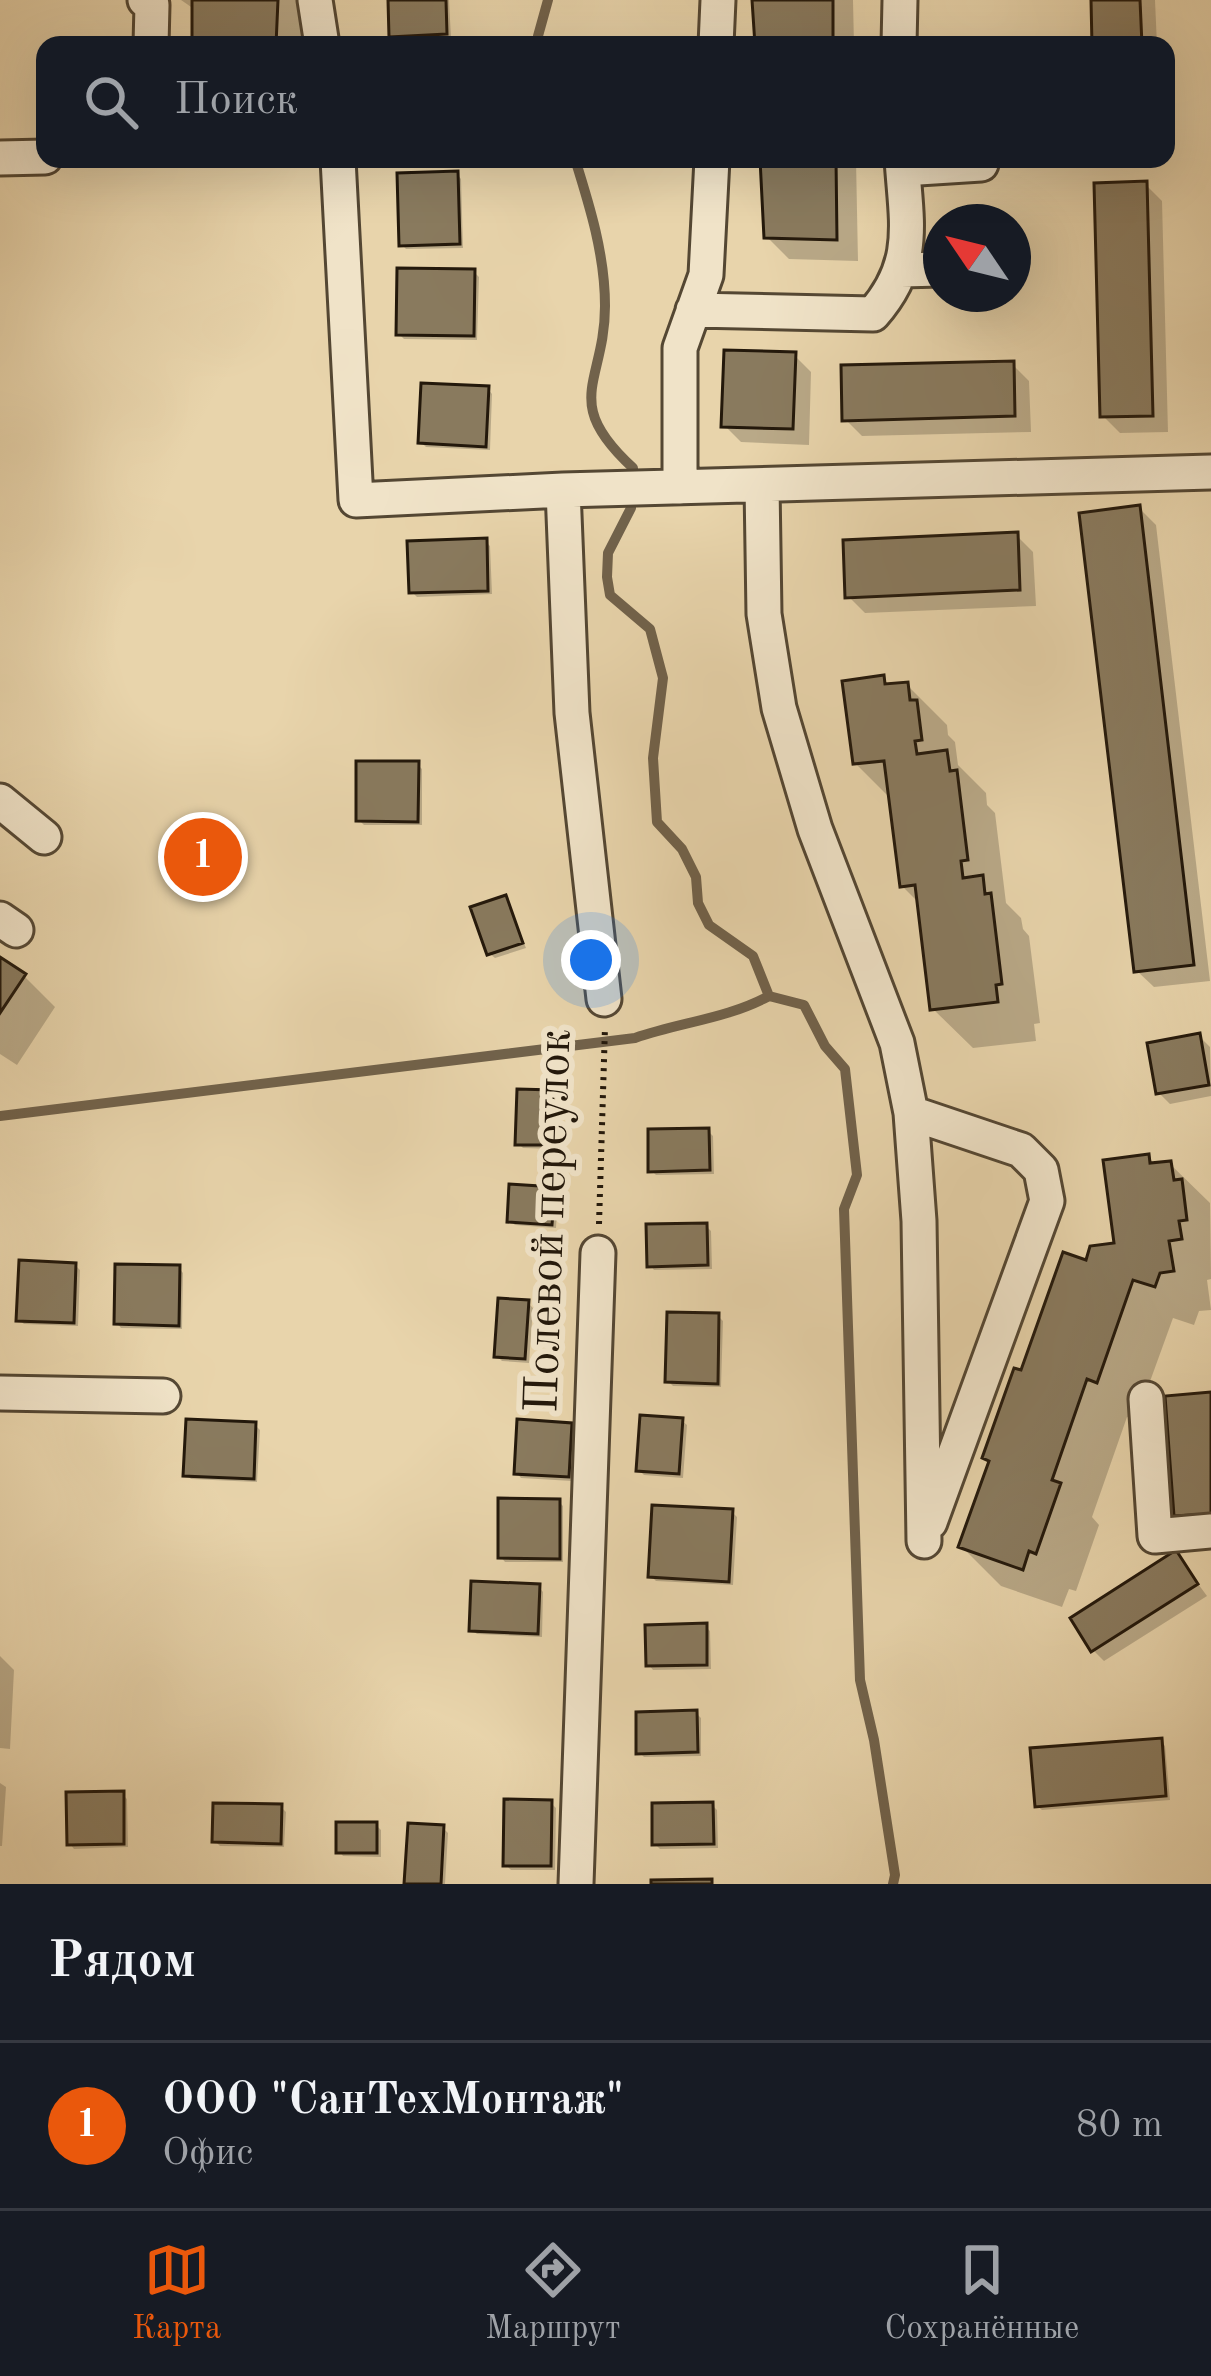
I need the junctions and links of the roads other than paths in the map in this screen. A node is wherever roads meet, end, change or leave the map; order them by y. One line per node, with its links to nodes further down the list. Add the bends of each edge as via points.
1 (145, 0): 5 (street, via 152,4)
2 (315, 0): 6 (street)
3 (718, 0): 7 (street)
4 (900, 0): 8 (street)
5 (151, 36)
6 (321, 36)
7 (716, 36)
8 (899, 36)
9 (36, 157): 10 (street)
10 (0, 158)
11 (338, 168): 20 (street, via 356,500)
12 (712, 168): 16 (street, via 706,274)
13 (903, 168): 15 (street)
14 (923, 269): 15 (street)
15 (901, 270): 16 (street, via 873,314)
16 (693, 310): 19 (street, via 680,348)
17 (1211, 472): 18 (street)
18 (762, 485): 19 (street); 24 (street, via 764,614 779,708 815,829 897,1043)
19 (672, 487): 20 (street)
20 (563, 490): 23 (street, Полевой переулок, via 572,713)
21 (0, 801): 22 (street)
22 (44, 837)
23 (604, 999)
24 (911, 1113): 24 (street, via 919,1221 924,1541 1046,1201 1041,1170 1021,1150)
25 (598, 1253): 30 (street, Полевой переулок)
26 (0, 1393): 27 (street)
27 (163, 1396)
28 (1146, 1400): 29 (street, via 1155,1536)
29 (1211, 1531)
30 (576, 1884)

